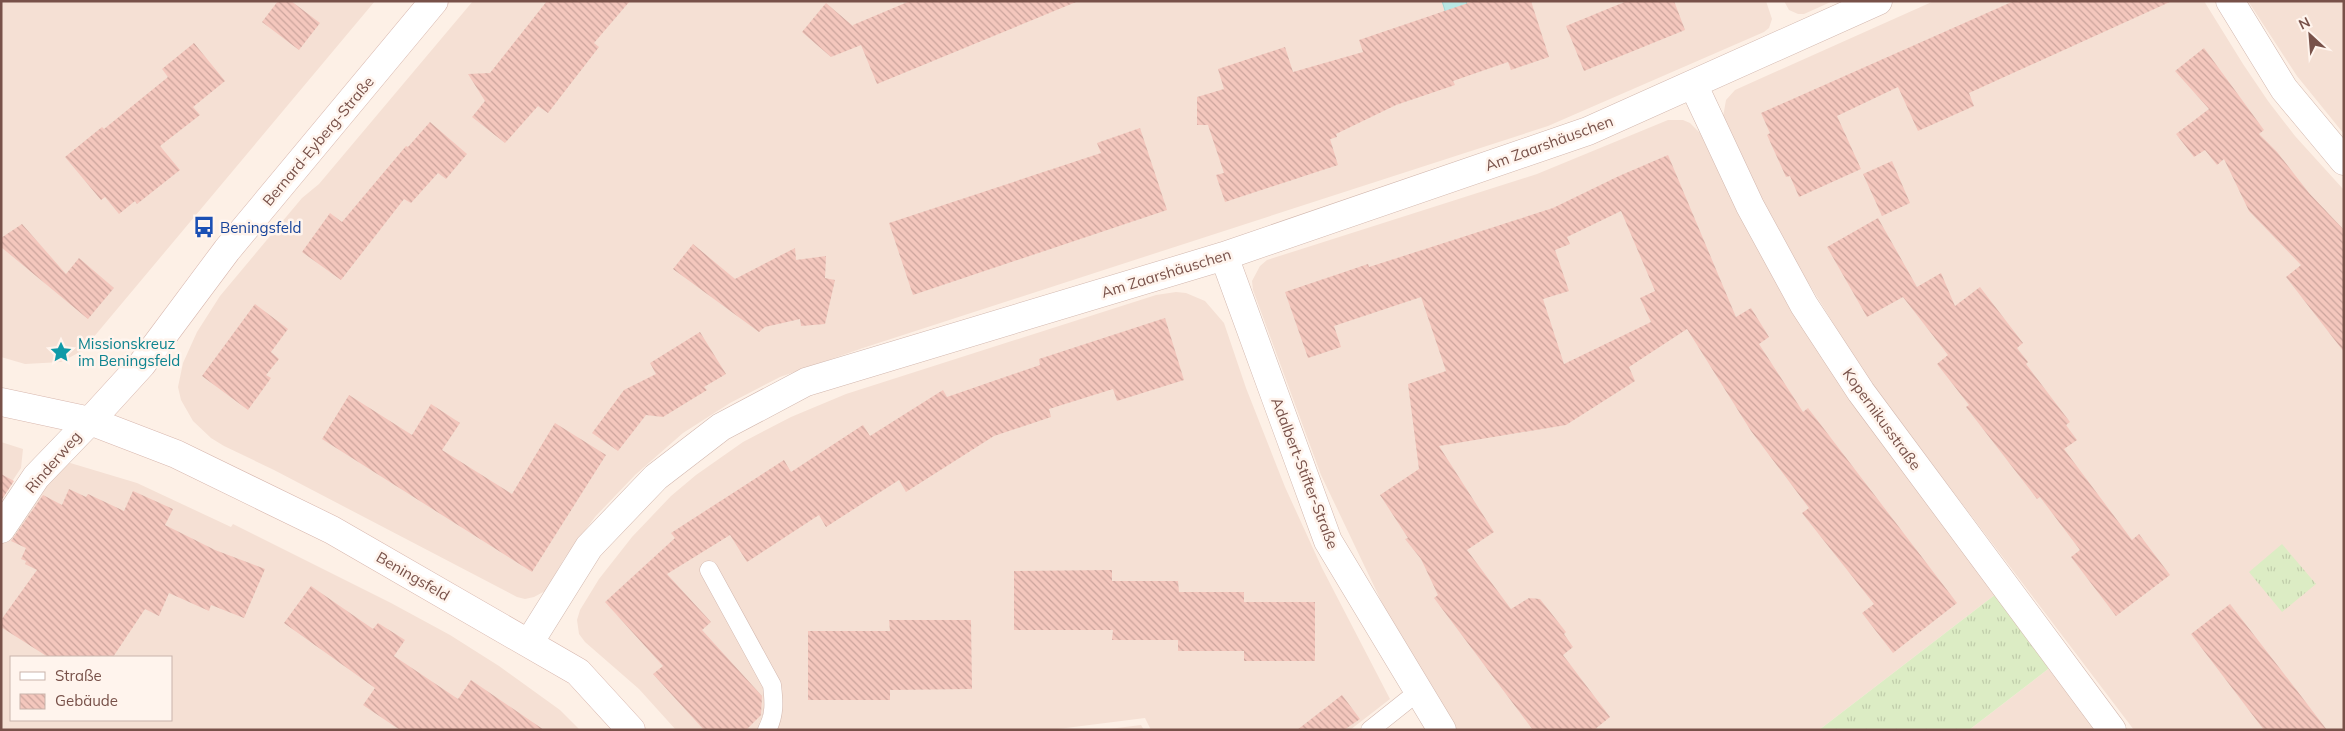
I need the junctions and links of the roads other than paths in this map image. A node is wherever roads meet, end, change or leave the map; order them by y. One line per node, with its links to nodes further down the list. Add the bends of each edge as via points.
1 (434, 1): 8 (street, Bernard-Eyberg-Straße, via 228,250 142,364)
2 (1878, 1): 4 (street, Am Zaarshäuschen)
3 (2230, 1): 5 (street, via 2284,89)
4 (1693, 84): 6 (street, Am Zaarshäuschen, via 1588,131); 17 (street, Kopernikusstraße, via 1750,206 1804,305 1867,400)
5 (2344, 160)
6 (1224, 256): 11 (street, Am Zaarshäuschen, via 806,382 721,427 656,477 589,547); 12 (street, Adalbert-Stifter-Straße, via 1328,541)
7 (1, 402): 8 (street, Beningsfeld)
8 (90, 421): 9 (street, Rinderweg, via 36,477); 11 (street, Beningsfeld, via 176,454 332,530)
9 (1, 529)
10 (709, 570): 14 (lane, via 772,685 774,705)
11 (529, 642): 13 (street, Beningsfeld, via 578,672)
12 (1420, 692): 15 (lane); 16 (street, Adalbert-Stifter-Straße)
13 (631, 730)
14 (767, 730)
15 (1370, 730)
16 (1442, 730)
17 (2112, 730)

